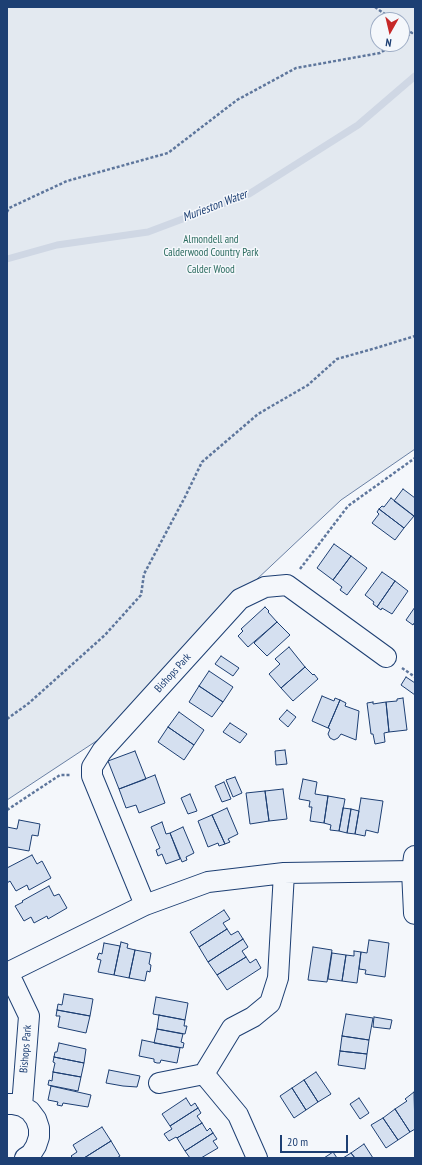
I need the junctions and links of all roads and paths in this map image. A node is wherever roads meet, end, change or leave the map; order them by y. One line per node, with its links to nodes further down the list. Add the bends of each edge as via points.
1 (415, 31): 2 (path)
2 (412, 33)
3 (380, 52): 4 (path, via 296,68 237,100 168,153 68,181 9,208)
4 (7, 212)
5 (415, 336): 9 (path, via 337,359 308,385 258,414 202,462 144,574 141,595 105,636 29,703)
6 (415, 458): 7 (path, via 348,506)
7 (287, 585): 8 (street); 10 (street, Bishops Park, via 264,587 240,599 102,751 92,767)
8 (386, 657)
9 (7, 719)
10 (92, 776): 11 (path, via 60,774); 14 (street)
11 (7, 810)
12 (414, 864): 13 (street, Bishops Park); 15 (main road)
13 (284, 873): 14 (street, Bishops Park, via 208,882); 17 (street, via 278,978 270,1003 253,1017 232,1028)
14 (145, 905): 16 (street, Bishops Park)
15 (415, 912)
16 (8, 973): 19 (street, Bishops Park, via 29,1016)
17 (204, 1074): 18 (street); 21 (street, via 238,1115)
18 (159, 1083)
19 (14, 1105): 20 (street, Bishops Park, via 30,1111 39,1128 36,1146)
20 (24, 1158)
21 (257, 1158)

